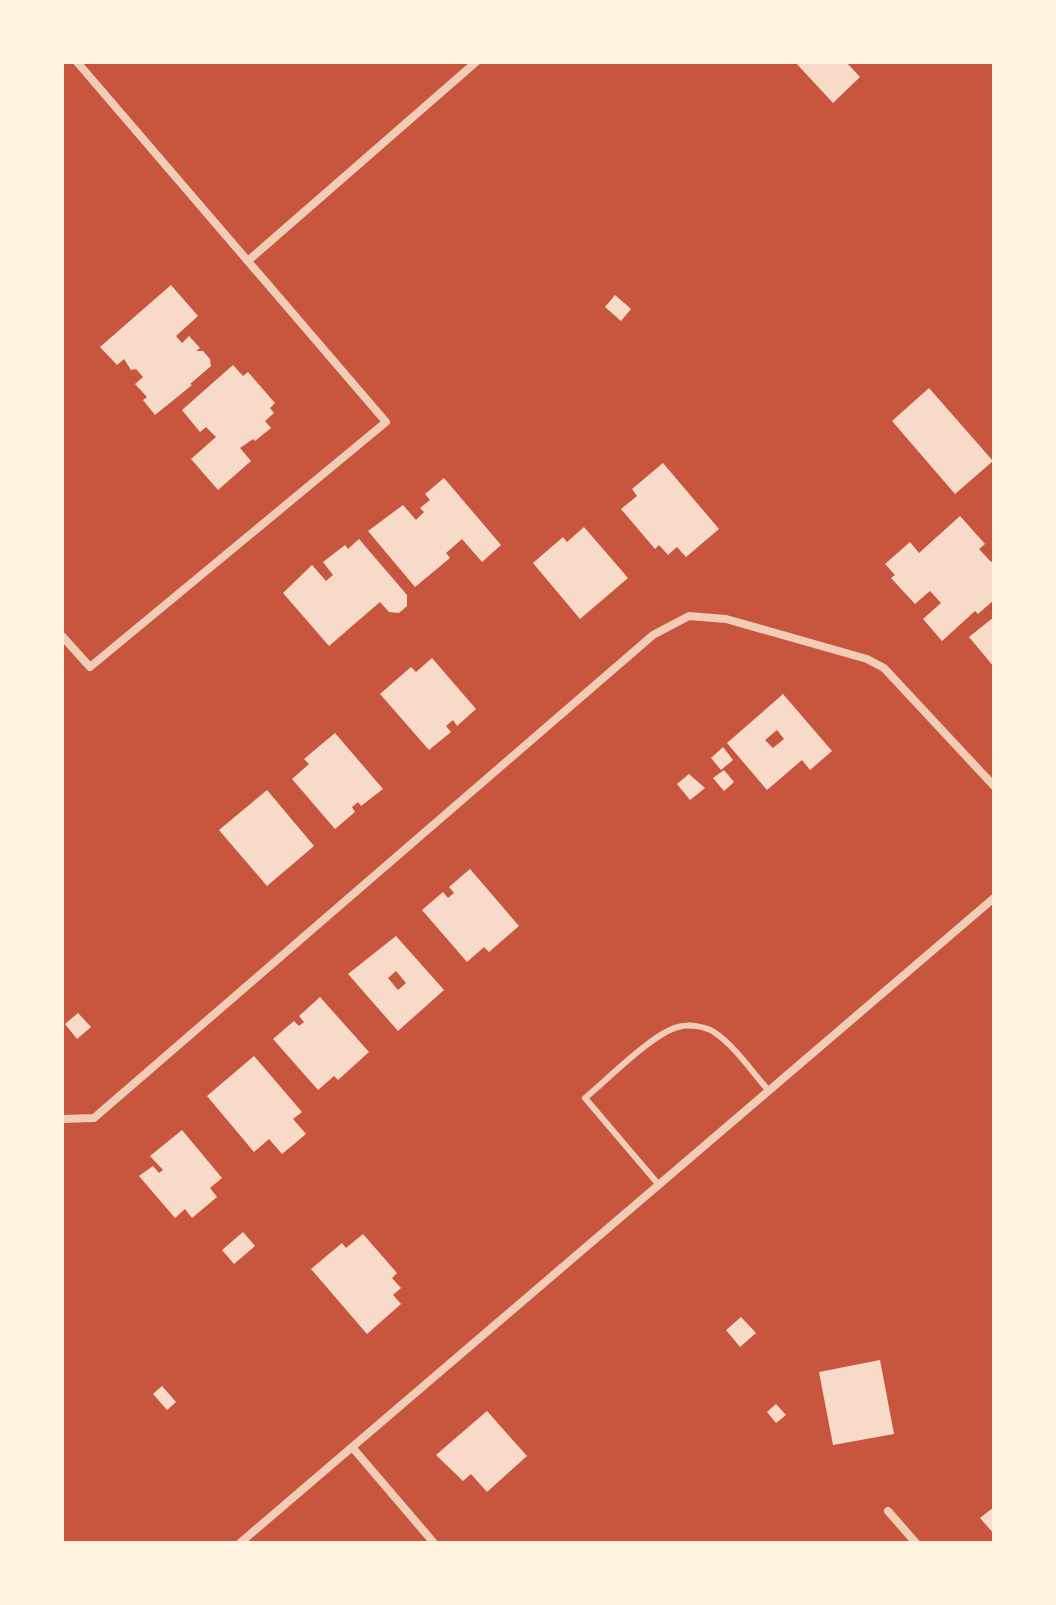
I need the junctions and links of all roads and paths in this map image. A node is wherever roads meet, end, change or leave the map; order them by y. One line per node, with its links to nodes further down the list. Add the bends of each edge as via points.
1 (77, 62): 3 (street)
2 (476, 62): 3 (street)
3 (249, 260): 4 (street, via 386,422 90,667)
4 (62, 636)
5 (994, 786): 8 (street, via 884,668 726,619 689,616 653,635 94,1118)
6 (994, 898): 7 (street)
7 (769, 1091): 9 (street); 9 (lane, via 721,1037 695,1026 659,1036 585,1098)
8 (62, 1119)
9 (659, 1185): 10 (street)
10 (352, 1447): 12 (street); 13 (street)
11 (888, 1511): 14 (street)
12 (240, 1543)
13 (434, 1543)
14 (916, 1543)

